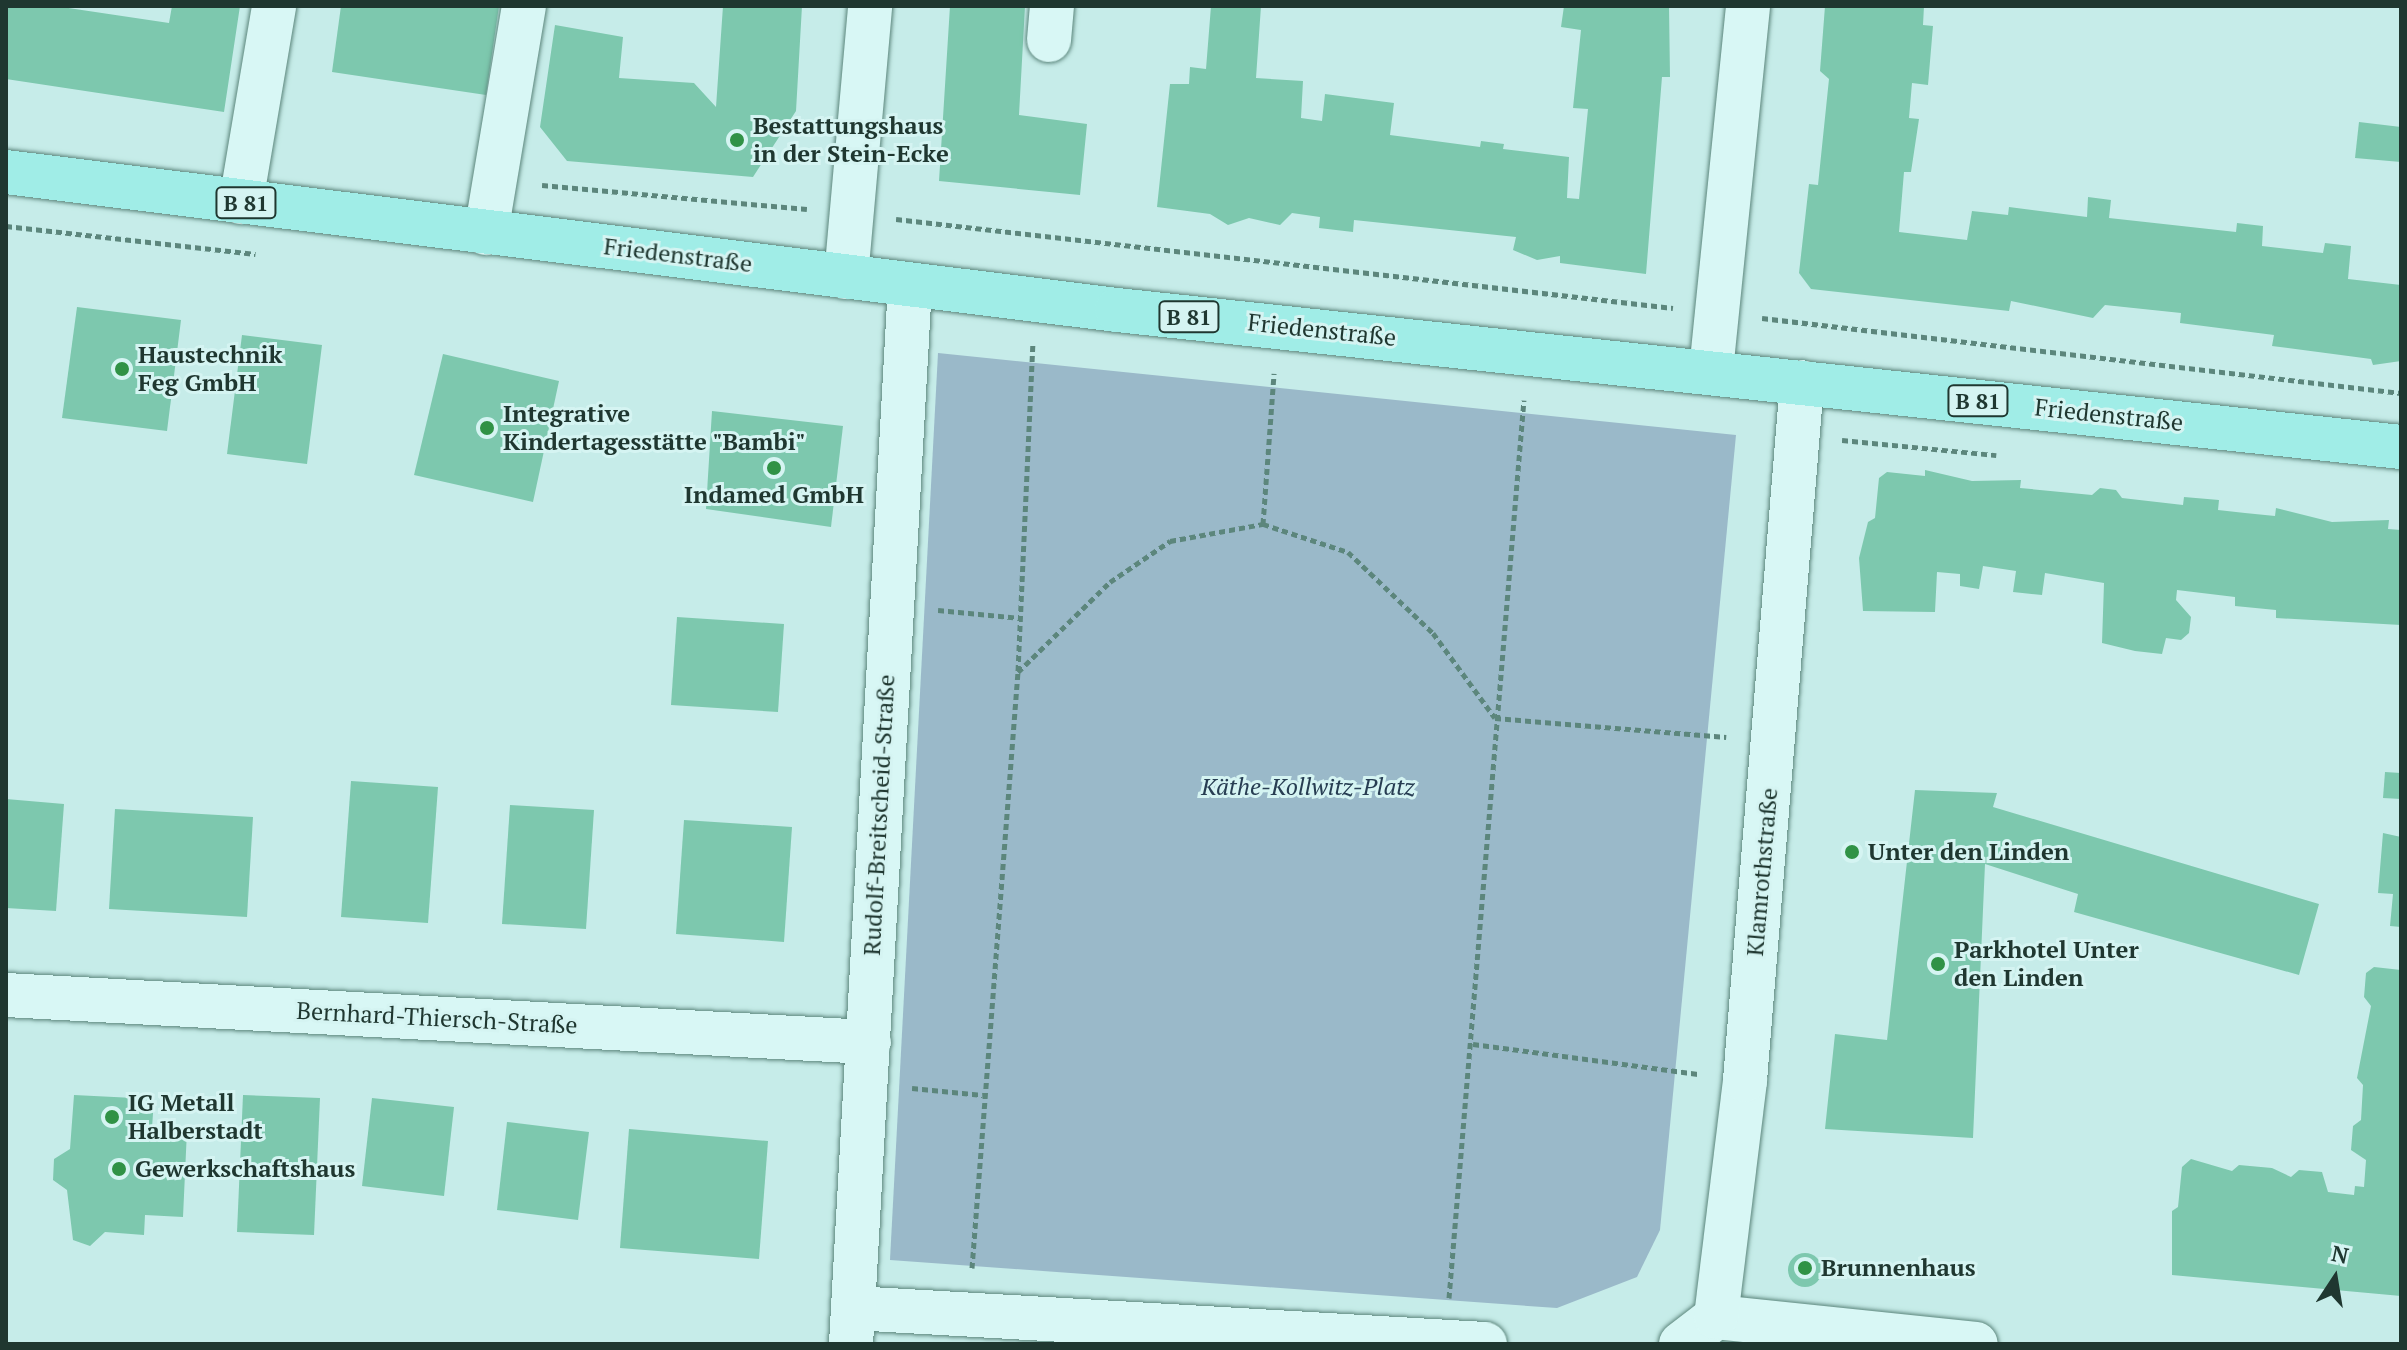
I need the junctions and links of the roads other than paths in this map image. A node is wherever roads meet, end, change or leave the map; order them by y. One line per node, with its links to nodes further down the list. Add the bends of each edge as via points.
1 (274, 6): 6 (street)
2 (524, 6): 7 (street)
3 (870, 6): 8 (street)
4 (1748, 6): 10 (street)
5 (6, 172): 6 (main road, Friedenstraße / B 81)
6 (241, 202): 7 (main road, Friedenstraße / B 81)
7 (486, 233): 8 (main road, Friedenstraße / B 81)
8 (846, 277): 9 (main road, Friedenstraße / B 81)
9 (910, 285): 10 (main road, Friedenstraße / B 81); 14 (street, Rudolf-Breitscheid-Straße, via 888,605)
10 (1711, 371): 11 (main road, Friedenstraße / B 81)
11 (1802, 382): 12 (main road, Friedenstraße / B 81); 15 (street, Klamrothstraße, via 1745,1080)
12 (2401, 447)
13 (6, 995): 14 (street, Bernhard-Thiersch-Straße)
14 (868, 1063): 16 (street, Rudolf-Breitscheid-Straße)
15 (1716, 1317): 18 (street); 19 (street)
16 (852, 1326): 17 (street, via 969,1313)
17 (1465, 1343)
18 (1681, 1344)
19 (1976, 1344)

